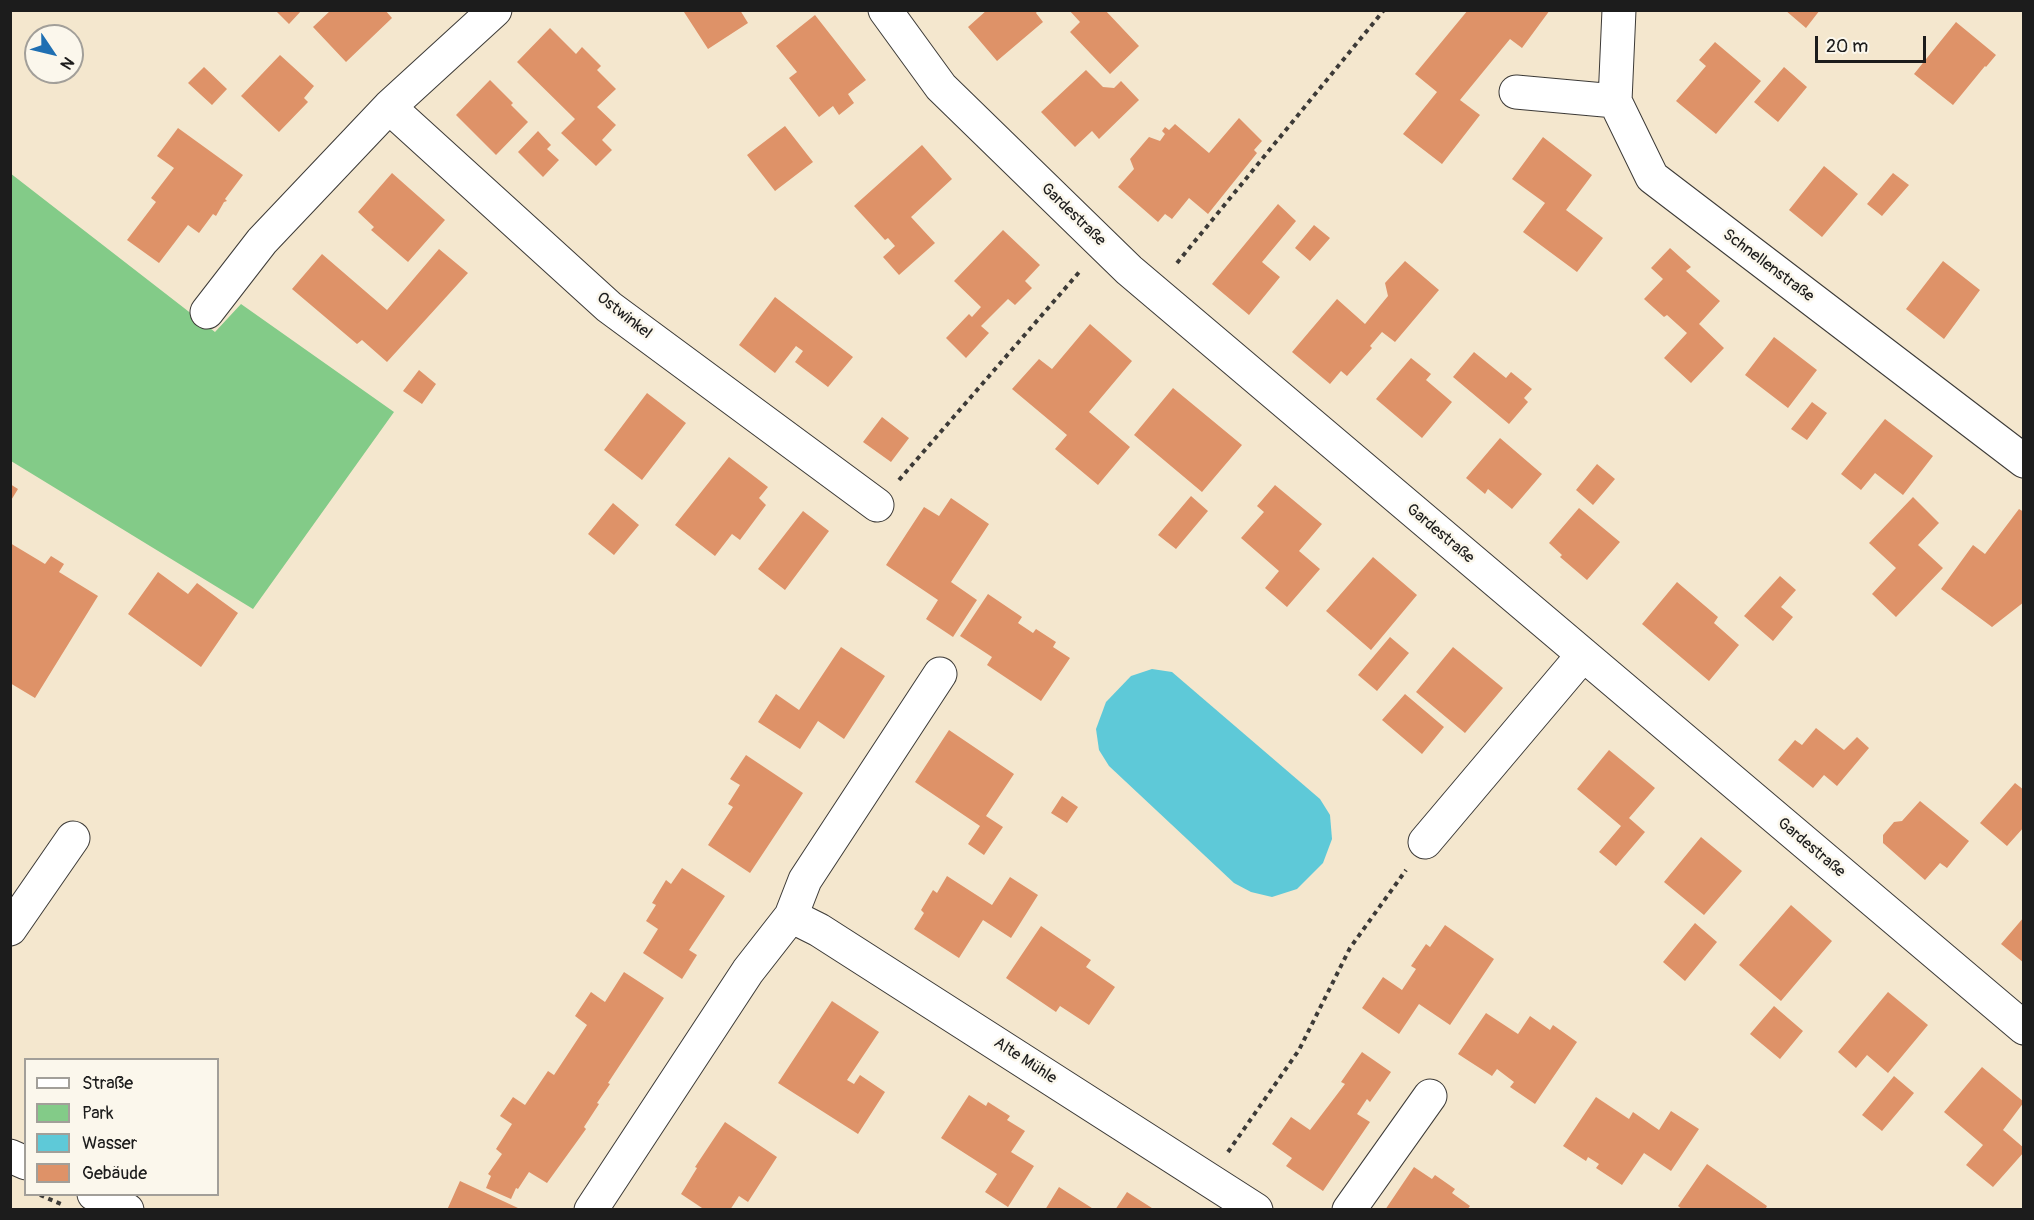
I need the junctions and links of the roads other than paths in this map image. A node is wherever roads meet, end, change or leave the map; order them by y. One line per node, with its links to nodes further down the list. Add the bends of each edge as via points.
1 (495, 10): 6 (street)
2 (885, 10): 10 (street, Gardestraße, via 941,87 1101,243)
3 (1619, 10): 5 (street, Schnellenstraße)
4 (1516, 92): 5 (street)
5 (1615, 101): 8 (street, Schnellenstraße, via 1652,177)
6 (389, 107): 7 (street, via 262,241); 9 (street, Ostwinkel, via 609,307)
7 (207, 312)
8 (2024, 460)
9 (877, 505)
10 (1583, 655): 13 (street); 16 (street, Gardestraße)
11 (940, 674): 14 (street, via 805,880)
12 (73, 838): 15 (street)
13 (1425, 842)
14 (791, 916): 22 (street, via 748,971); 23 (street, Alte Mühle, via 829,936)
15 (10, 929)
16 (2024, 1028)
17 (1430, 1096): 24 (street)
18 (10, 1156): 19 (street)
19 (24, 1162)
20 (98, 1196): 21 (street)
21 (127, 1209)
22 (591, 1209)
23 (1257, 1209)
24 (1349, 1209)

